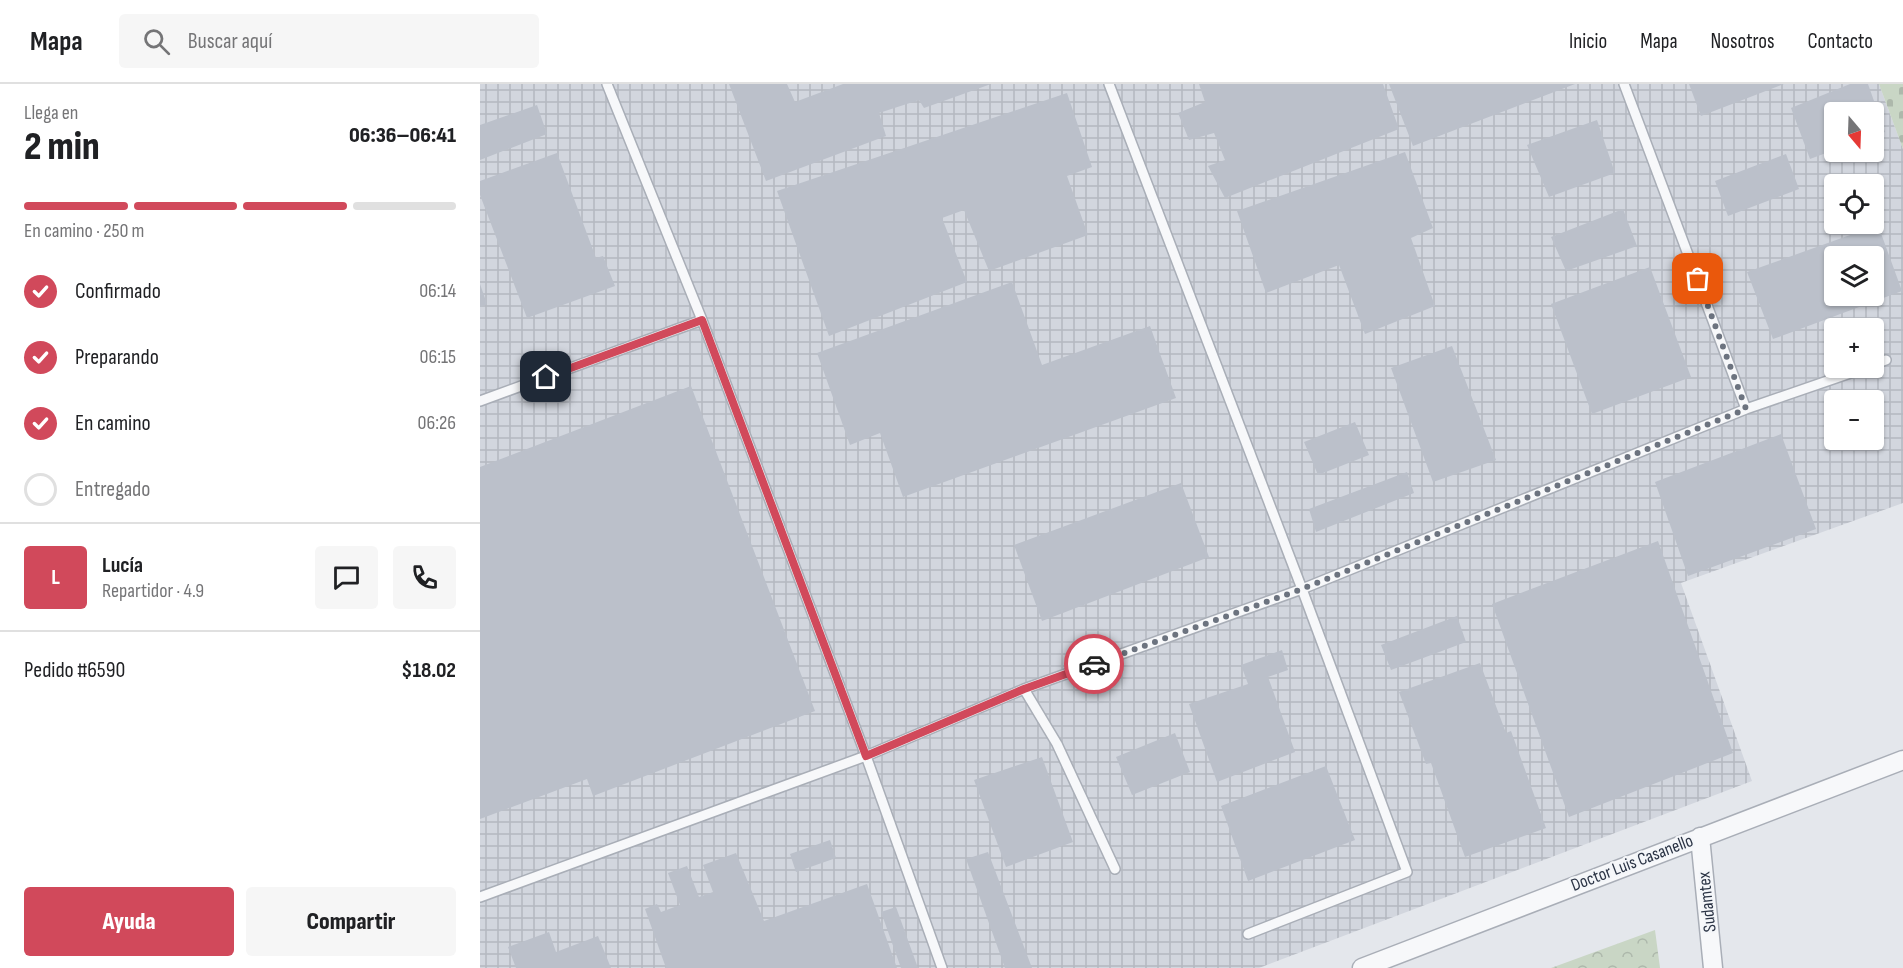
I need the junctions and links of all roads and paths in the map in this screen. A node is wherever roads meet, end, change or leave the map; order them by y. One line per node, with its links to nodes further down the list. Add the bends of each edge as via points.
1 (607, 84): 4 (lane)
2 (1109, 84): 8 (lane)
3 (1624, 84): 7 (lane)
4 (702, 320): 6 (lane); 10 (lane)
5 (1836, 378): 7 (lane)
6 (480, 401)
7 (1746, 409): 8 (lane)
8 (1302, 589): 9 (lane); 15 (lane, via 1407,872)
9 (1024, 689): 10 (lane); 13 (lane, via 1057,744)
10 (866, 756): 14 (lane); 16 (lane)
11 (1903, 760): 12 (street, Doctor Luis Casanello)
12 (1700, 837): 17 (street, Doctor Luis Casanello); 18 (street, Sudamtex)
13 (1115, 869)
14 (480, 897)
15 (1248, 934)
16 (942, 968)
17 (1362, 968)
18 (1713, 968)

